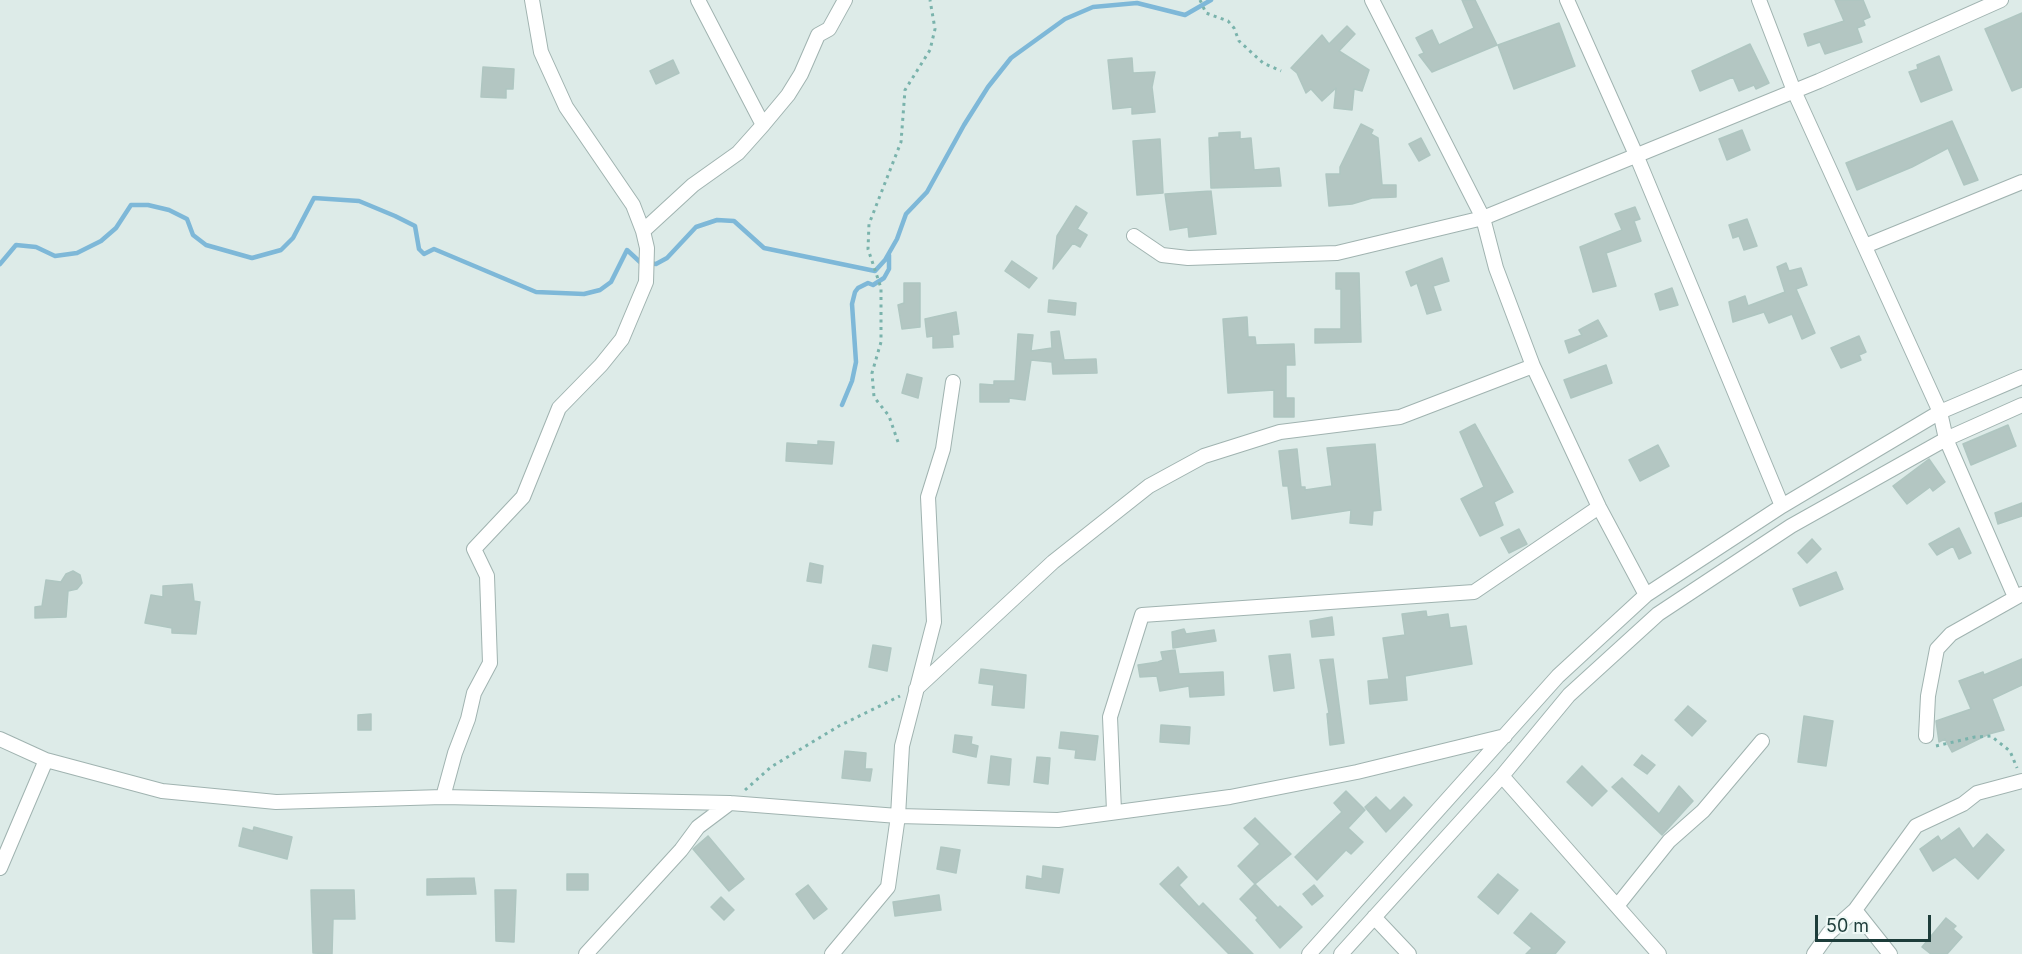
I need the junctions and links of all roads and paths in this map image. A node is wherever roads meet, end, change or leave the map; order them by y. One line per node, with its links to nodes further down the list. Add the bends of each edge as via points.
1 (532, 0): 16 (street, via 541,52 566,107 633,205)
2 (698, 0): 12 (street)
3 (845, 0): 12 (street, via 829,29 818,34 788,95)
4 (930, 0): 25 (path, via 934,30 930,50 905,90 901,142 869,224 868,249 881,288 881,342 872,373 874,397 889,416)
5 (1200, 0): 10 (path, via 1206,13 1234,27 1239,41 1263,63)
6 (1372, 0): 15 (street)
7 (1567, 0): 13 (street)
8 (1759, 0): 11 (street)
9 (2001, 0): 11 (street)
10 (1281, 71)
11 (1794, 91): 13 (street); 18 (street)
12 (763, 125): 16 (street, via 738,153 693,185)
13 (1637, 157): 15 (street); 26 (street)
14 (2022, 182): 18 (street)
15 (1482, 218): 17 (street, via 1337,253 1188,258 1162,255); 19 (street, via 1496,268)
16 (643, 231): 38 (street, via 646,282 622,339 559,408 523,497 474,549 487,576 490,663 474,693)
17 (1134, 236)
18 (1865, 246): 23 (street)
19 (1533, 366): 27 (street); 30 (street, via 1400,417 1280,432 1204,456 1149,486 1053,562)
20 (2022, 376): 23 (street)
21 (952, 382): 30 (street, via 943,449 928,497 934,622)
22 (2022, 405): 24 (street)
23 (1940, 412): 24 (street); 26 (street)
24 (1946, 439): 29 (street); 37 (street, via 1791,526 1658,614 1569,695)
25 (898, 442)
26 (1782, 506): 28 (street)
27 (1599, 507): 28 (street); 40 (street, via 1474,592 1142,615 1110,717)
28 (1646, 595): 31 (street, via 1558,676)
29 (2018, 595): 32 (street, via 1951,634 1937,649 1928,696)
30 (916, 688): 39 (path, via 839,726 771,767); 41 (street, via 902,746)
31 (1505, 736): 40 (street, via 1288,786); 48 (street)
32 (1926, 736): 36 (path, via 1931,747 1991,736 2010,752)
33 (0, 739): 35 (street)
34 (1762, 741): 43 (street, via 1703,811 1669,841)
35 (46, 760): 38 (street, via 162,791 242,799 276,802); 42 (street)
36 (2020, 775): 44 (street, via 1916,826)
37 (1502, 776): 43 (street); 45 (street)
38 (443, 797): 39 (street)
39 (730, 803): 41 (street); 46 (street, via 698,827)
40 (1114, 811): 41 (street, via 1058,820)
41 (898, 816): 47 (street, via 888,887)
42 (0, 868)
43 (1617, 906): 51 (street)
44 (1855, 910): 52 (street, via 1829,933); 53 (street)
45 (1374, 917): 49 (street); 50 (street)
46 (586, 954)
47 (832, 954)
48 (1309, 954)
49 (1341, 954)
50 (1409, 954)
51 (1659, 954)
52 (1814, 954)
53 (1890, 954)

